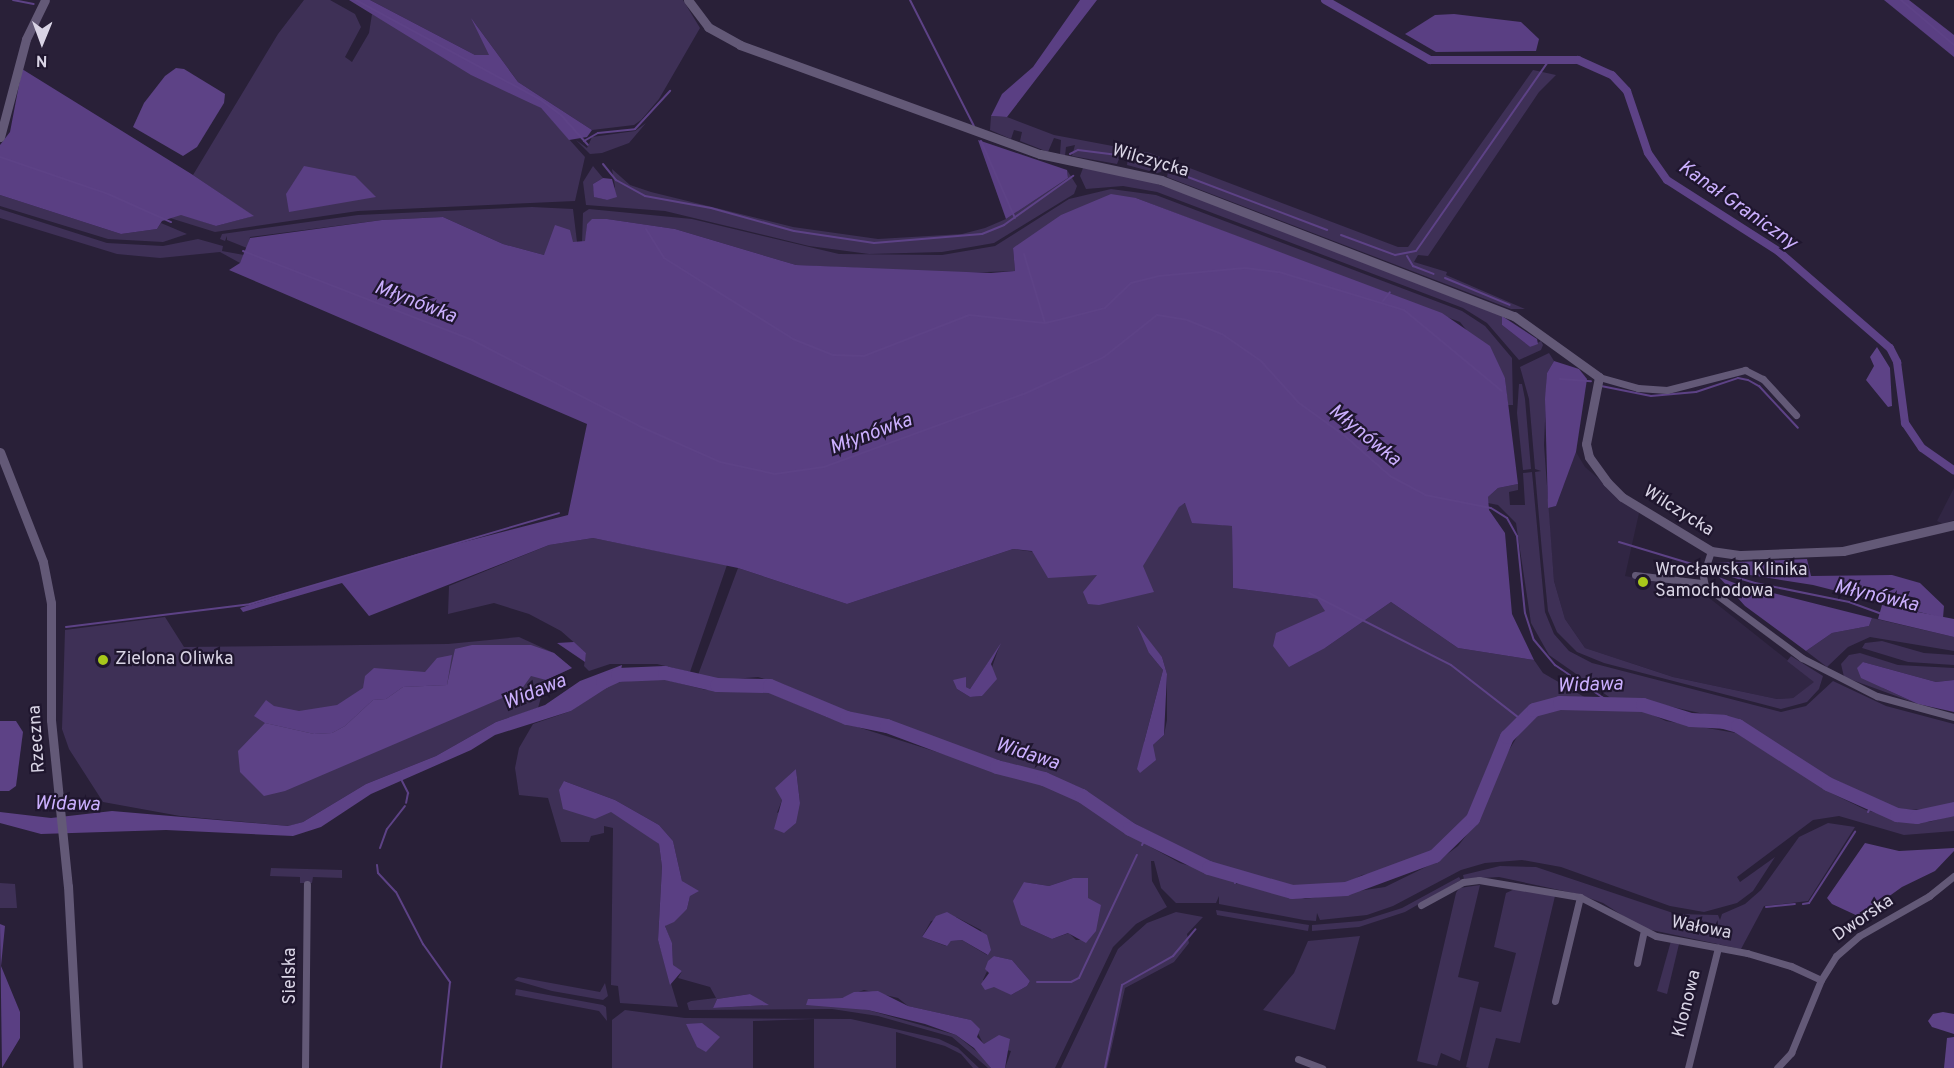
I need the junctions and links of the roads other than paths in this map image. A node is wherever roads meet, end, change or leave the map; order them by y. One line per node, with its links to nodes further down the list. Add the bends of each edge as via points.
1 (45, 0): 3 (street, via 26,39)
2 (688, 0): 4 (street, Wilczycka, via 708,27 740,45 1040,154 1161,180 1471,296 1532,327)
3 (0, 137)
4 (1599, 377): 5 (street, Wilczycka, via 1638,388 1667,390 1746,370 1763,379); 8 (street, Wilczycka, via 1586,431 1589,457 1622,497)
5 (1796, 415)
6 (0, 452): 22 (street, Rzeczna, via 31,530 49,593 53,639 51,720 65,851)
7 (1954, 525): 8 (street, via 1843,551)
8 (1709, 556): 10 (street, Wilczycka)
9 (1635, 575): 10 (street)
10 (1703, 580): 11 (street, via 1737,612 1831,675 1884,699)
11 (1954, 717)
12 (1954, 876): 19 (street, Dworska, via 1929,896 1847,944)
13 (307, 884): 23 (street, Sielska)
14 (1580, 897): 15 (street, Wałowa, via 1479,880 1463,882); 16 (street, Wałowa); 20 (street)
15 (1421, 905)
16 (1644, 931): 17 (street, Wałowa); 18 (street)
17 (1718, 948): 19 (street, Wałowa, via 1791,966); 25 (street, Klonowa)
18 (1637, 963)
19 (1821, 980): 26 (street, Dworska, via 1791,1053)
20 (1555, 1001)
21 (1298, 1059): 24 (street)
22 (78, 1068)
23 (305, 1068)
24 (1322, 1068)
25 (1688, 1068)
26 (1777, 1068)

